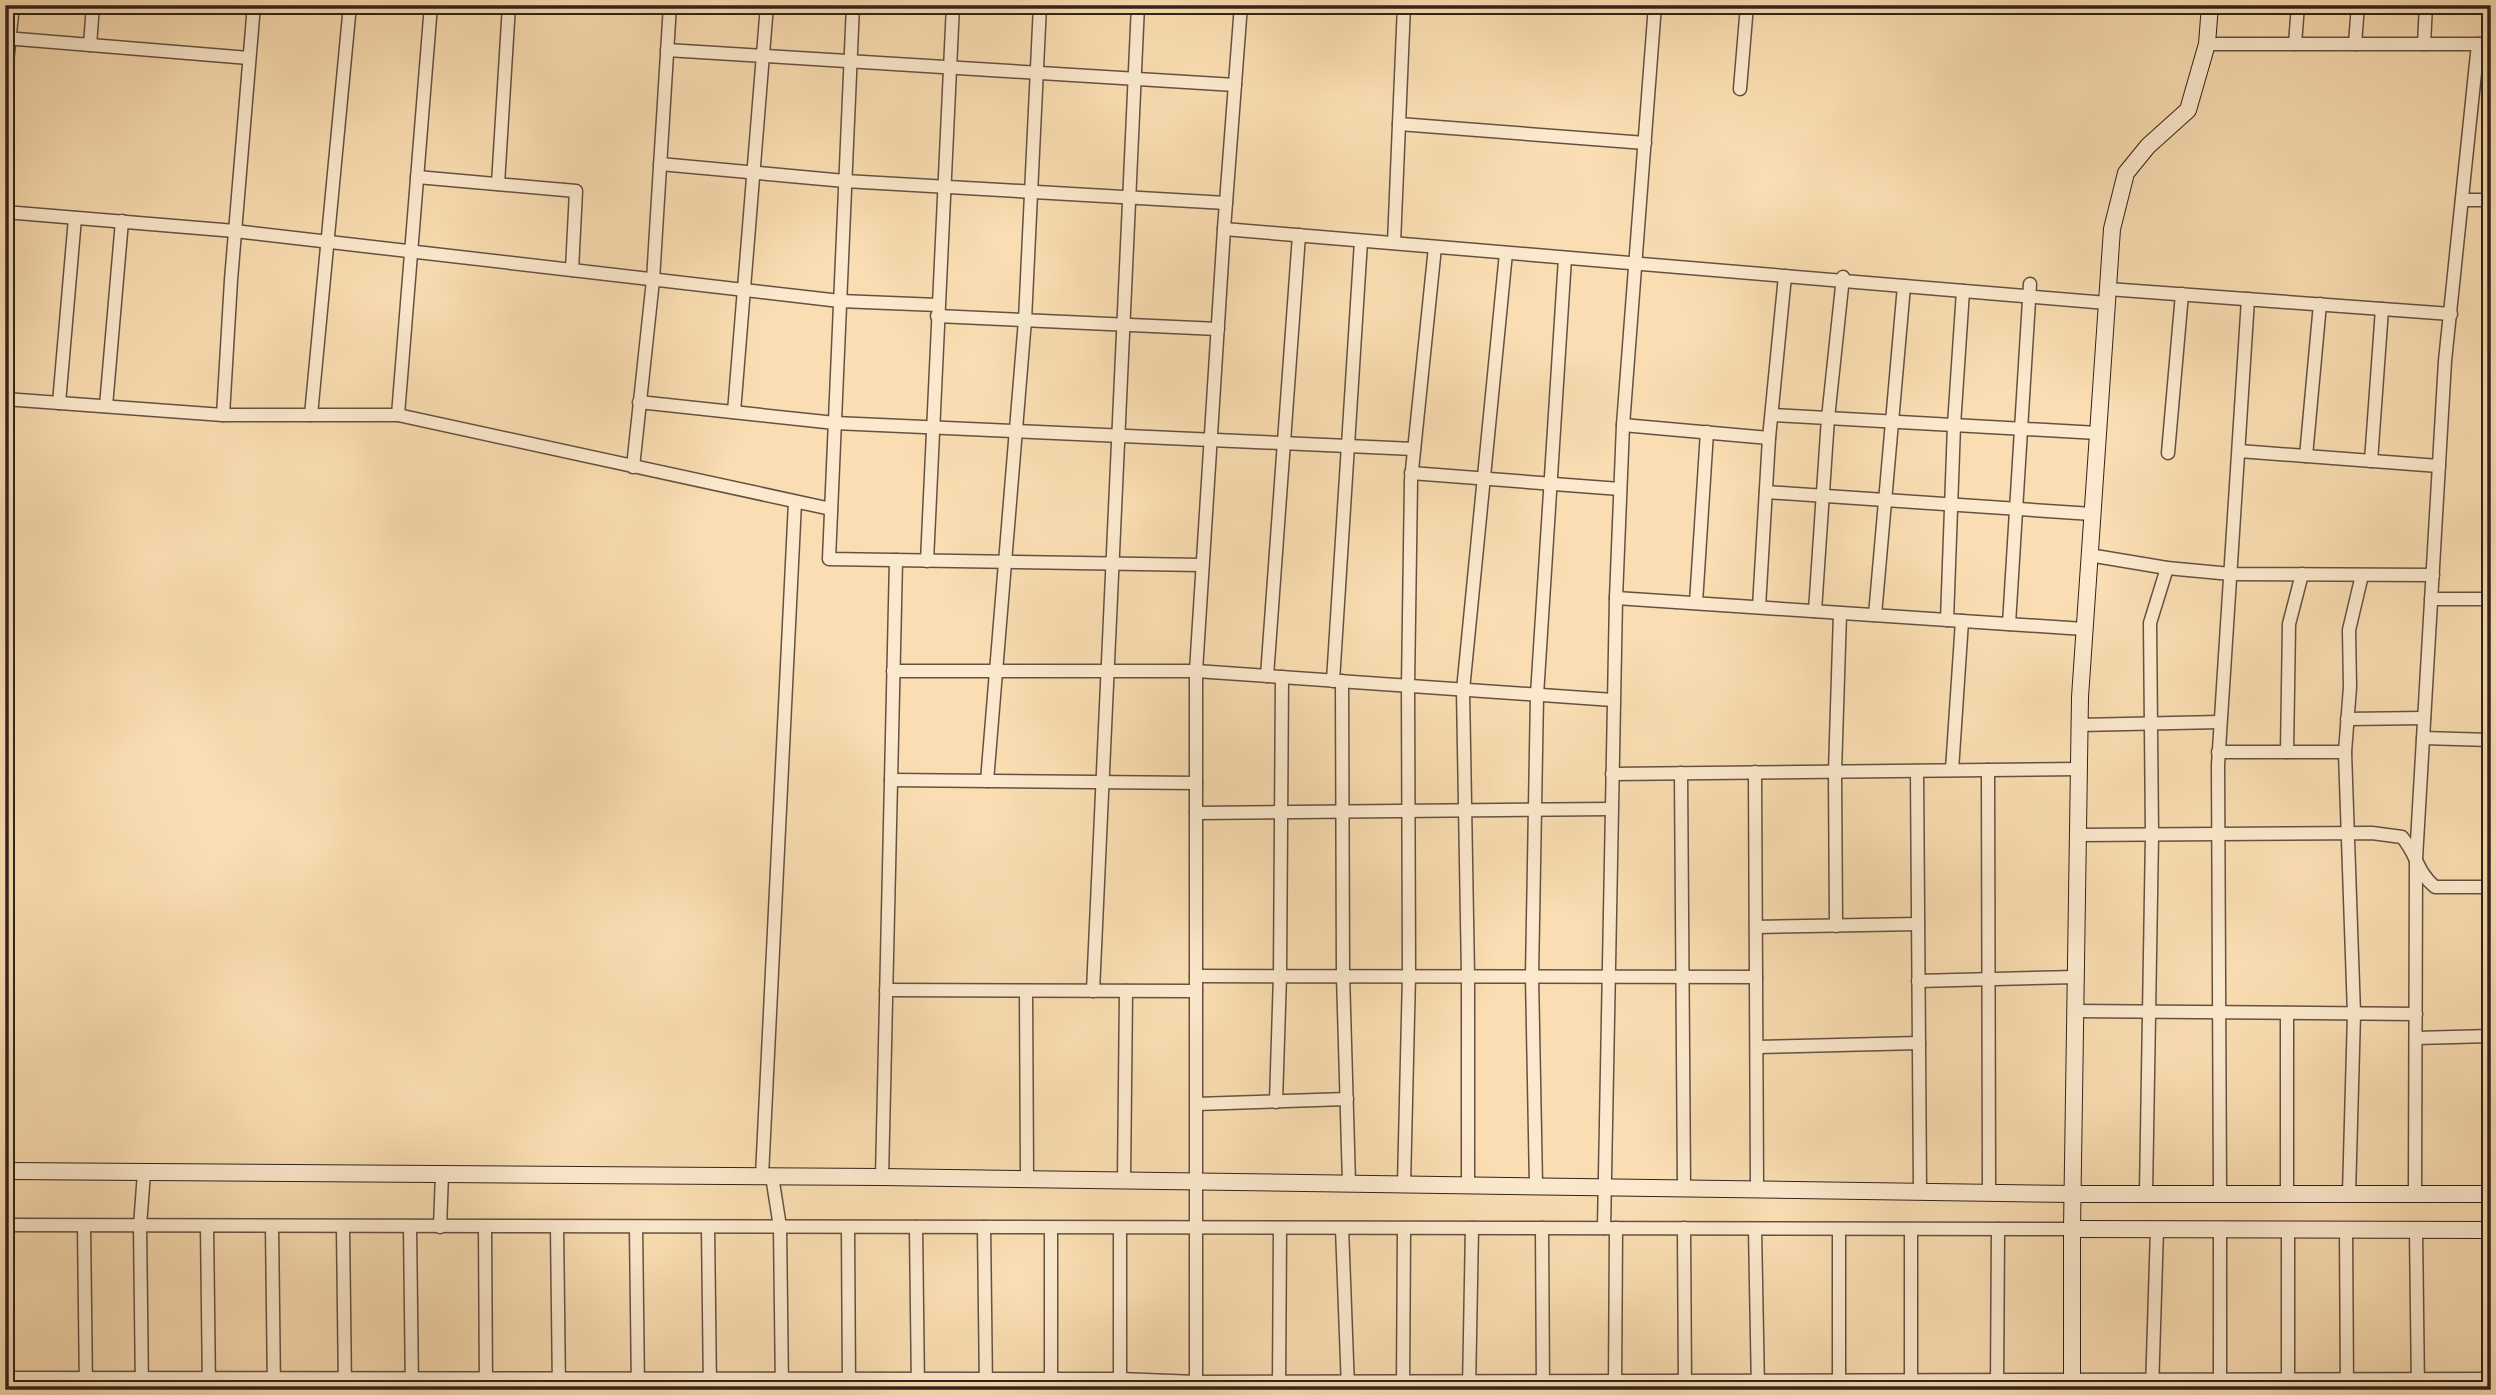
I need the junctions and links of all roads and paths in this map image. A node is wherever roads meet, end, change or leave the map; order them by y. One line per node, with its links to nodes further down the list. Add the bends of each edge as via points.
1 (13, 5): 21 (street)
2 (93, 5): 27 (street)
3 (254, 5): 30 (street)
4 (351, 5): 58 (street)
5 (431, 5): 42 (street)
6 (509, 5): 44 (street)
7 (670, 5): 28 (street)
8 (767, 5): 29 (street)
9 (853, 5): 31 (street)
10 (953, 5): 32 (street)
11 (1040, 5): 33 (street)
12 (1138, 5): 34 (street)
13 (1241, 5): 36 (street)
14 (1404, 5): 38 (street)
15 (1655, 5): 39 (street)
16 (1747, 5): 37 (street)
17 (2210, 5): 23 (street)
18 (2298, 5): 24 (street)
19 (2358, 5): 25 (street)
20 (2426, 5): 26 (street)
21 (7, 38): 27 (street); 35 (street)
22 (2487, 41): 26 (street); 48 (street)
23 (2207, 44): 24 (street); 74 (street, via 2188,110 2126,173 2112,229)
24 (2295, 44): 25 (street)
25 (2355, 44): 26 (street)
26 (2424, 44)
27 (90, 45): 30 (street)
28 (667, 50): 29 (street); 40 (street)
29 (763, 56): 31 (street); 41 (street)
30 (250, 58): 55 (street)
31 (851, 61): 32 (street); 43 (street)
32 (950, 68): 33 (street); 45 (street)
33 (1037, 73): 34 (street); 46 (street)
34 (1135, 79): 36 (street); 47 (street)
35 (5, 81)
36 (1235, 86): 50 (street)
37 (1740, 89)
38 (1399, 124): 39 (street); 59 (street)
39 (1645, 143): 64 (street)
40 (660, 164): 41 (street); 68 (street)
41 (753, 173): 43 (street); 70 (street)
42 (417, 177): 44 (street); 61 (street)
43 (845, 181): 45 (street); 76 (street)
44 (498, 184): 65 (street, via 576,191)
45 (944, 187): 46 (street); 79 (street)
46 (1031, 192): 47 (street); 81 (street)
47 (1129, 197): 50 (street); 82 (street)
48 (2462, 200): 49 (street); 80 (street)
49 (2491, 200)
50 (1226, 204): 54 (street)
51 (5, 212): 52 (street)
52 (75, 218): 53 (street); 86 (street)
53 (122, 222): 55 (street); 87 (street)
54 (1224, 229): 56 (street); 83 (street)
55 (235, 231): 58 (street); 89 (street)
56 (1299, 236): 57 (street); 106 (street)
57 (1361, 241): 59 (street); 107 (street)
58 (328, 242): 61 (street); 90 (street)
59 (1394, 243): 60 (street)
60 (1435, 247): 62 (street); 108 (street)
61 (412, 251): 65 (street); 91 (street)
62 (1506, 253): 63 (street); 116 (street)
63 (1565, 258): 64 (street); 117 (street)
64 (1636, 264): 66 (street); 96 (street)
65 (572, 270): 68 (street)
66 (1786, 276): 67 (street); 92 (street)
67 (1843, 279): 69 (street); 93 (street)
68 (653, 280): 70 (street); 85 (street)
69 (1904, 286): 72 (street); 94 (street)
70 (743, 290): 76 (street); 88 (street)
71 (2030, 290): 72 (street); 74 (street); 99 (street)
72 (1963, 291): 97 (street)
73 (2182, 294): 74 (street); 75 (street); 110 (street)
74 (2108, 296): 102 (street)
75 (2248, 299): 77 (street); 109 (street)
76 (840, 302): 79 (street); 95 (street)
77 (2320, 304): 78 (street); 111 (street)
78 (2382, 309): 80 (street); 112 (street)
79 (937, 311): 81 (street); 98 (street)
80 (2451, 314): 113 (street)
81 (1025, 320): 82 (street); 100 (street)
82 (1124, 324): 83 (street); 103 (street)
83 (1218, 329): 105 (street)
84 (5, 399): 86 (street)
85 (639, 402): 88 (street); 114 (street)
86 (59, 403): 87 (street)
87 (106, 406): 89 (street)
88 (734, 412): 95 (street)
89 (223, 415): 90 (street)
90 (311, 415): 91 (street)
91 (398, 415): 114 (street)
92 (1773, 415): 93 (street); 104 (street)
93 (1828, 418): 94 (street); 120 (street)
94 (1892, 422): 97 (street); 121 (street)
95 (835, 423): 98 (street); 125 (street)
96 (1623, 425): 101 (street); 118 (street)
97 (1954, 425): 99 (street); 123 (street)
98 (932, 428): 100 (street); 129 (street)
99 (2021, 429): 102 (street); 124 (street)
100 (1016, 432): 103 (street); 130 (street)
101 (1707, 432): 104 (street); 141 (street)
102 (2098, 433): 126 (street)
103 (1118, 436): 105 (street); 131 (street)
104 (1769, 438): 119 (street)
105 (1210, 440): 106 (street); 132 (street)
106 (1284, 444): 107 (street); 154 (street)
107 (1348, 446): 108 (street); 156 (street)
108 (1414, 449): 115 (street)
109 (2239, 451): 111 (street); 134 (street)
110 (2168, 453)
111 (2306, 456): 112 (street)
112 (2371, 461): 113 (street)
113 (2439, 466): 137 (street)
114 (633, 467): 122 (street)
115 (1411, 473): 116 (street); 157 (street)
116 (1484, 478): 117 (street); 158 (street)
117 (1550, 484): 118 (street); 159 (street)
118 (1620, 489): 138 (street)
119 (1766, 492): 120 (street); 142 (street)
120 (1822, 497): 121 (street); 143 (street)
121 (1885, 500): 123 (street); 145 (street)
122 (795, 502): 125 (street); 232 (street)
123 (1950, 505): 124 (street); 146 (street)
124 (2016, 508): 126 (street); 148 (street)
125 (831, 509): 128 (street, via 829,559)
126 (2092, 514): 127 (street)
127 (2090, 555): 133 (street); 149 (street)
128 (895, 560): 129 (street); 150 (street)
129 (927, 561): 130 (street)
130 (1005, 562): 131 (street); 151 (street)
131 (1113, 564): 132 (street); 152 (street)
132 (1202, 565): 153 (street)
133 (2166, 568): 134 (street); 164 (street, via 2150,623)
134 (2231, 574): 135 (street); 163 (street)
135 (2302, 574): 136 (street); 170 (street, via 2289,624)
136 (2362, 575): 137 (street); 162 (street, via 2349,629)
137 (2433, 575): 139 (street)
138 (1616, 598): 141 (street); 160 (street)
139 (2431, 599): 140 (street); 161 (street)
140 (2491, 599)
141 (1696, 603): 142 (street)
142 (1759, 607): 143 (street)
143 (1815, 611): 144 (street)
144 (1840, 613): 145 (street); 176 (street)
145 (1875, 615): 146 (street)
146 (1947, 620): 147 (street)
147 (1962, 621): 148 (street); 172 (street)
148 (2009, 624): 149 (street)
149 (2084, 629): 165 (street)
150 (893, 671): 151 (street); 179 (street)
151 (996, 671): 152 (street); 180 (street)
152 (1108, 671): 153 (street); 181 (street)
153 (1196, 671): 154 (street); 182 (street)
154 (1267, 676): 155 (street)
155 (1282, 677): 156 (street); 187 (street)
156 (1337, 681): 157 (street); 188 (street)
157 (1408, 686): 158 (street); 186 (street)
158 (1463, 690): 159 (street); 184 (street)
159 (1537, 695): 160 (street); 185 (street)
160 (1613, 700): 178 (street)
161 (2424, 718): 162 (street); 166 (street)
162 (2347, 719): 168 (street)
163 (2221, 722): 164 (street); 169 (street)
164 (2151, 723): 165 (street); 193 (street)
165 (2079, 725): 171 (street)
166 (2423, 738): 167 (street); 194 (street)
167 (2491, 740)
168 (2345, 751): 170 (street); 190 (street)
169 (2218, 752): 170 (street); 191 (street)
170 (2287, 752)
171 (2079, 769): 173 (street); 192 (street)
172 (1952, 770): 173 (street); 174 (street)
173 (1988, 770): 209 (street)
174 (1917, 771): 176 (street); 196 (street)
175 (1755, 772): 176 (street); 177 (street); 198 (street)
176 (1835, 772): 197 (street)
177 (1681, 773): 178 (street); 206 (street)
178 (1612, 774): 183 (street)
179 (891, 780): 180 (street); 211 (street)
180 (987, 781): 181 (street)
181 (1103, 782): 182 (street); 213 (street)
182 (1196, 783): 189 (street)
183 (1611, 809): 185 (street); 205 (street)
184 (1465, 810): 185 (street); 186 (street); 203 (street)
185 (1535, 810): 204 (street)
186 (1408, 811): 188 (street); 201 (street)
187 (1281, 812): 188 (street); 189 (street); 199 (street)
188 (1342, 812): 200 (street)
189 (1196, 813): 202 (street)
190 (2348, 833): 191 (street); 194 (street, via 2402,837); 220 (street)
191 (2219, 834): 193 (street); 218 (street)
192 (2078, 835): 193 (street); 208 (street)
193 (2152, 835): 217 (street)
194 (2416, 859): 195 (street, via 2422,877 2435,887); 221 (street)
195 (2491, 887)
196 (1918, 924): 197 (street); 210 (street)
197 (1836, 926): 198 (street)
198 (1756, 927): 207 (street)
199 (1280, 975): 200 (street); 202 (street); 227 (street)
200 (1343, 975): 201 (street); 226 (street)
201 (1409, 975): 203 (street); 238 (street)
202 (1196, 976): 215 (street)
203 (1468, 976): 204 (street); 239 (street)
204 (1532, 976): 205 (street); 240 (street)
205 (1607, 976): 206 (street); 241 (street)
206 (1683, 977): 207 (street); 242 (street)
207 (1756, 977): 225 (street)
208 (2076, 977): 209 (street); 216 (street)
209 (1988, 979): 210 (street); 245 (street)
210 (1918, 981): 224 (street)
211 (886, 990): 212 (street); 233 (street)
212 (1026, 990): 213 (street); 234 (street)
213 (1093, 991): 214 (street)
214 (1126, 991): 215 (street); 235 (street)
215 (1196, 991): 228 (street)
216 (2075, 1011): 217 (street); 246 (street)
217 (2149, 1012): 218 (street); 247 (street)
218 (2218, 1013): 219 (street); 248 (street)
219 (2287, 1013): 220 (street); 249 (street)
220 (2354, 1014): 221 (street); 250 (street)
221 (2416, 1014): 223 (street)
222 (2491, 1036): 223 (street)
223 (2416, 1038): 251 (street)
224 (1919, 1043): 225 (street); 244 (street)
225 (1756, 1047): 243 (street)
226 (1347, 1099): 227 (street); 237 (street)
227 (1276, 1102): 228 (street)
228 (1197, 1104): 236 (street)
229 (5, 1171): 230 (street)
230 (144, 1173): 231 (street); 255 (street)
231 (442, 1174): 232 (street); 260 (street)
232 (767, 1176): 233 (street); 265 (street)
233 (882, 1177): 234 (street)
234 (1027, 1179): 235 (street)
235 (1124, 1180): 236 (street)
236 (1197, 1181): 237 (street); 271 (street)
237 (1349, 1183): 238 (street)
238 (1404, 1184): 239 (street)
239 (1468, 1185): 240 (street)
240 (1536, 1186): 241 (street)
241 (1603, 1187): 242 (street); 277 (street)
242 (1684, 1188): 243 (street)
243 (1757, 1189): 244 (street)
244 (1920, 1190): 245 (street)
245 (1989, 1193): 246 (street)
246 (2073, 1194): 247 (street); 283 (street)
247 (2146, 1194): 248 (street)
248 (2220, 1194): 249 (street)
249 (2287, 1194): 250 (street)
250 (2349, 1194): 251 (street)
251 (2415, 1194): 252 (street)
252 (2491, 1194)
253 (5, 1225): 254 (street)
254 (85, 1226): 255 (street); 292 (street)
255 (140, 1226): 256 (street); 293 (street)
256 (207, 1226): 257 (street); 294 (street)
257 (272, 1226): 258 (street); 295 (street)
258 (343, 1227): 259 (street); 296 (street)
259 (410, 1227): 260 (street); 297 (street)
260 (440, 1227): 261 (street)
261 (485, 1227): 262 (street); 298 (street)
262 (557, 1227): 263 (street); 299 (street)
263 (636, 1227): 264 (street); 300 (street)
264 (708, 1227): 265 (street); 301 (street)
265 (780, 1227): 266 (street); 302 (street)
266 (848, 1227): 267 (street); 303 (street)
267 (916, 1227): 268 (street); 304 (street)
268 (984, 1227): 269 (street); 305 (street)
269 (1051, 1228): 270 (street); 306 (street)
270 (1120, 1228): 271 (street); 307 (street)
271 (1197, 1228): 272 (street); 322 (street)
272 (1280, 1228): 273 (street); 323 (street)
273 (1342, 1228): 274 (street); 324 (street)
274 (1404, 1228): 275 (street); 325 (street)
275 (1472, 1228): 276 (street); 315 (street)
276 (1542, 1228): 277 (street); 316 (street)
277 (1610, 1228): 278 (street); 317 (street)
278 (1684, 1228): 280 (street); 318 (street)
279 (1839, 1228): 280 (street); 281 (street); 320 (street)
280 (1755, 1229): 319 (street)
281 (1911, 1229): 282 (street); 321 (street)
282 (1998, 1229): 283 (street); 308 (street)
283 (2072, 1229): 284 (street); 309 (street)
284 (2157, 1229): 285 (street); 310 (street)
285 (2220, 1229): 286 (street); 311 (street)
286 (2288, 1229): 287 (street); 312 (street)
287 (2346, 1229): 288 (street); 313 (street)
288 (2416, 1230): 289 (street); 314 (street)
289 (2491, 1230)
290 (5, 1378): 292 (street)
291 (2491, 1379): 314 (street)
292 (86, 1383): 293 (street)
293 (142, 1383): 294 (street)
294 (209, 1384): 295 (street)
295 (274, 1384): 296 (street)
296 (345, 1384): 297 (street)
297 (412, 1384): 298 (street)
298 (486, 1384): 299 (street)
299 (559, 1384): 300 (street)
300 (638, 1384): 301 (street)
301 (710, 1384): 302 (street)
302 (782, 1384): 303 (street)
303 (849, 1384): 304 (street)
304 (918, 1384): 305 (street)
305 (986, 1384): 306 (street)
306 (1051, 1384): 307 (street)
307 (1120, 1384): 322 (street)
308 (1997, 1384): 309 (street); 321 (street)
309 (2072, 1384): 310 (street)
310 (2152, 1384): 311 (street)
311 (2220, 1384): 312 (street)
312 (2288, 1384): 313 (street)
313 (2347, 1384): 314 (street)
314 (2418, 1384)
315 (1469, 1385): 316 (street); 325 (street)
316 (1543, 1385): 317 (street)
317 (1615, 1385): 318 (street)
318 (1685, 1385): 319 (street)
319 (1758, 1385): 320 (street)
320 (1839, 1385): 321 (street)
321 (1911, 1385)
322 (1196, 1386): 323 (street)
323 (1279, 1386): 324 (street)
324 (1348, 1386): 325 (street)
325 (1403, 1386)

